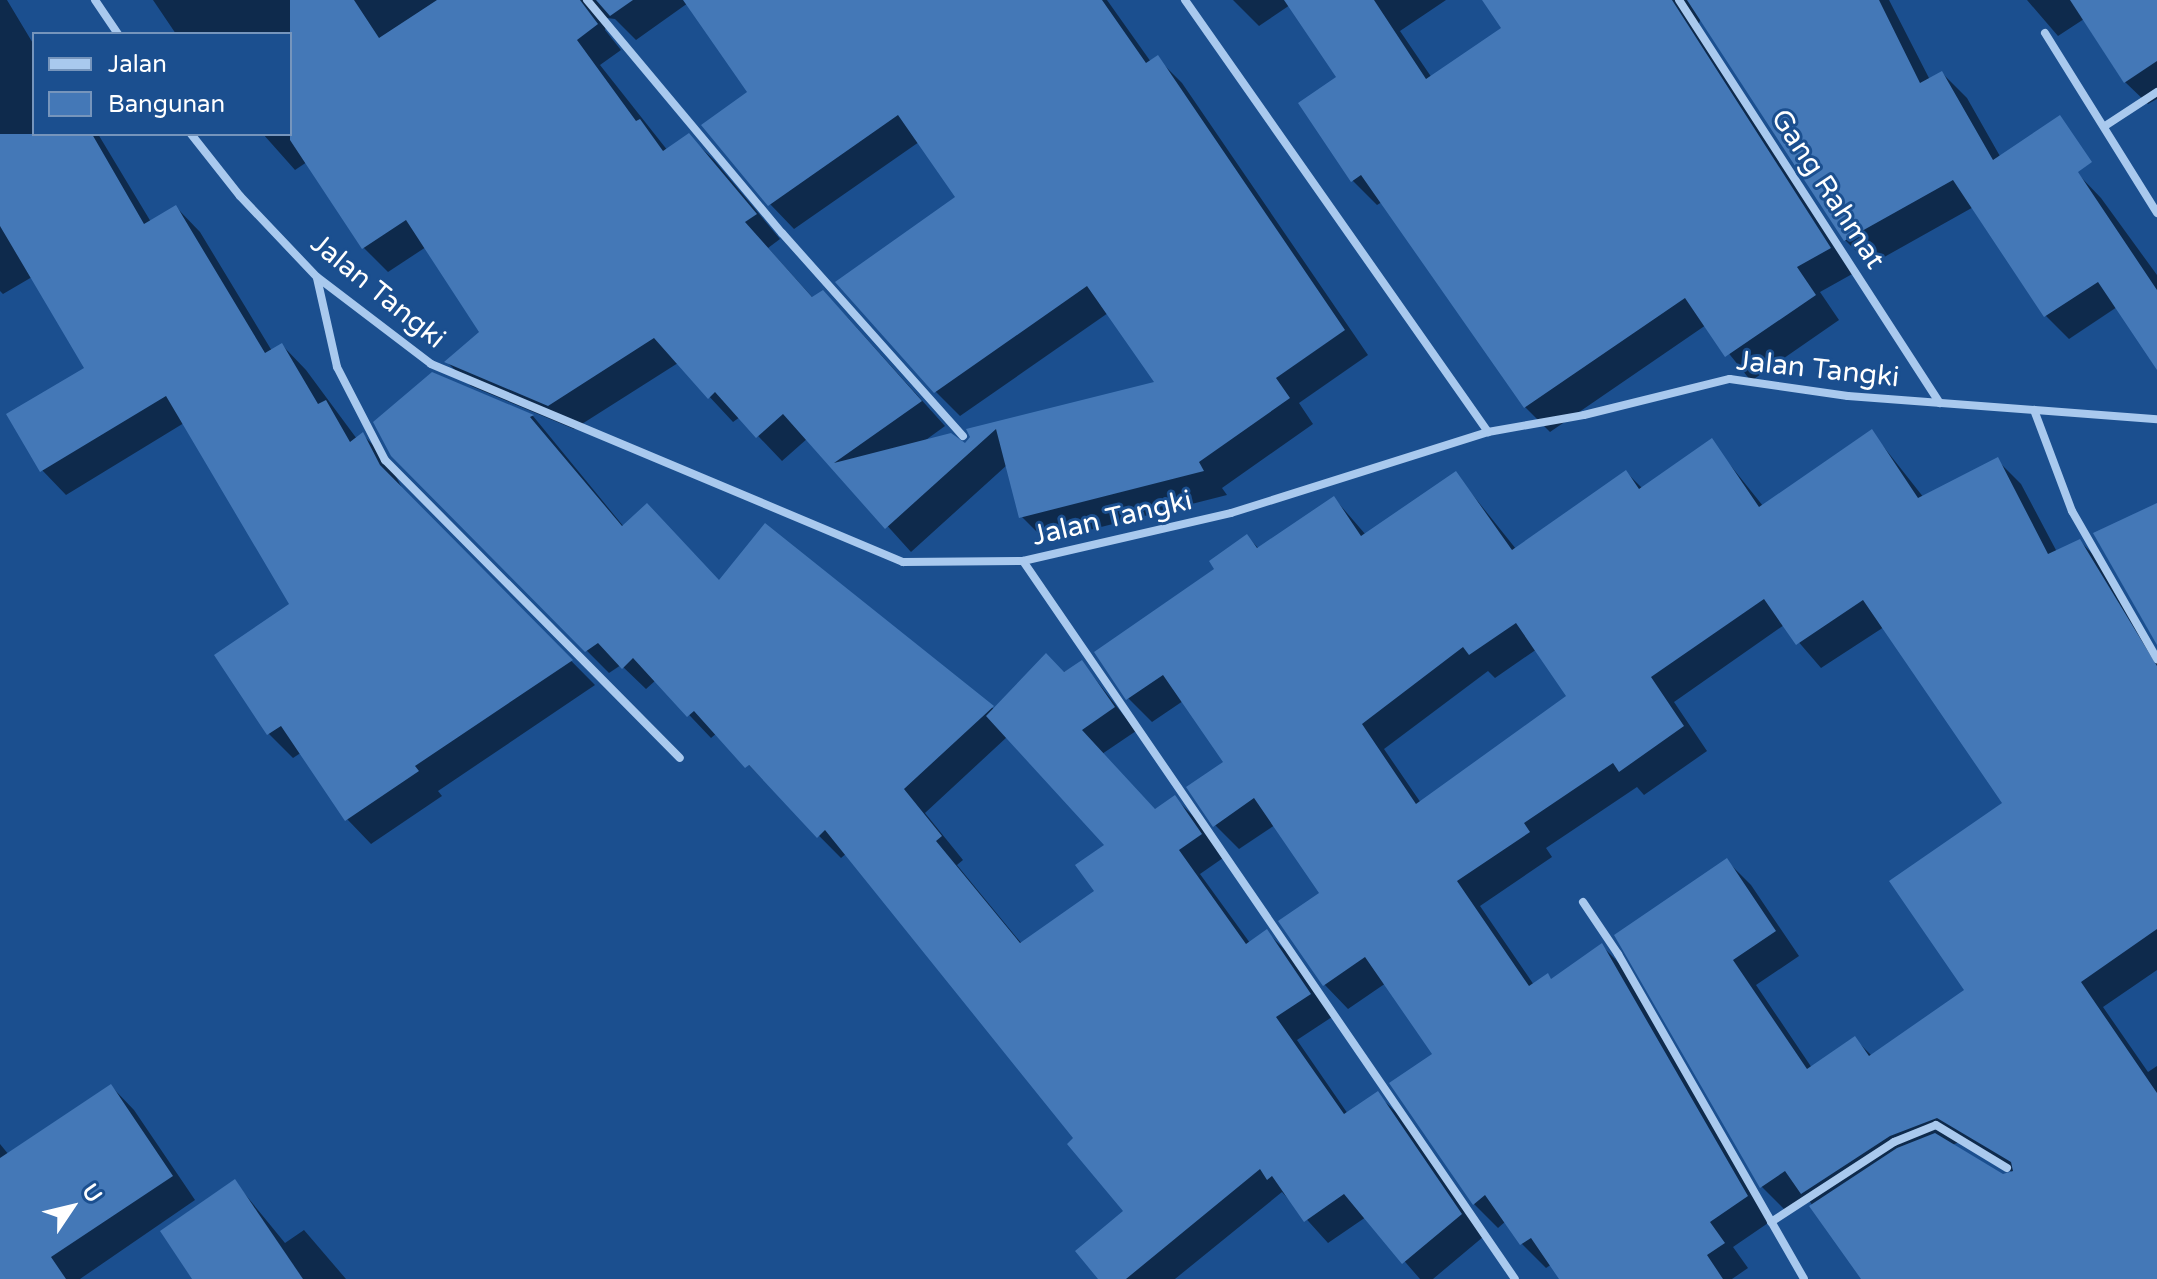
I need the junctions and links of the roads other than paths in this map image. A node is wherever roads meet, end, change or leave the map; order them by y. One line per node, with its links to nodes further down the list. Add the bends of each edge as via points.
1 (95, 0): 5 (street)
2 (587, 0): 16 (street, via 782,233)
3 (1185, 0): 15 (street)
4 (1679, 0): 12 (street, Gang Rahmat)
5 (117, 32)
6 (2045, 33): 8 (street)
7 (2157, 92): 8 (street)
8 (2105, 126): 10 (street)
9 (193, 136): 11 (street, Jalan Tangki)
10 (2157, 213)
11 (317, 277): 17 (street, Jalan Tangki, via 431,364 903,562); 19 (street, via 337,367 385,460)
12 (1940, 403): 13 (street, Jalan Tangki); 15 (street, Jalan Tangki, via 1730,379)
13 (2034, 410): 14 (street, Jalan Tangki); 18 (street, via 2072,511)
14 (2157, 419)
15 (1488, 432): 17 (street, Jalan Tangki, via 1231,513)
16 (963, 436)
17 (1023, 561): 23 (street)
18 (2157, 659)
19 (680, 758)
20 (1583, 902): 22 (street)
21 (2007, 1168): 22 (street, via 1936,1125 1894,1142)
22 (1771, 1222): 24 (street)
23 (1515, 1279)
24 (1804, 1279)

